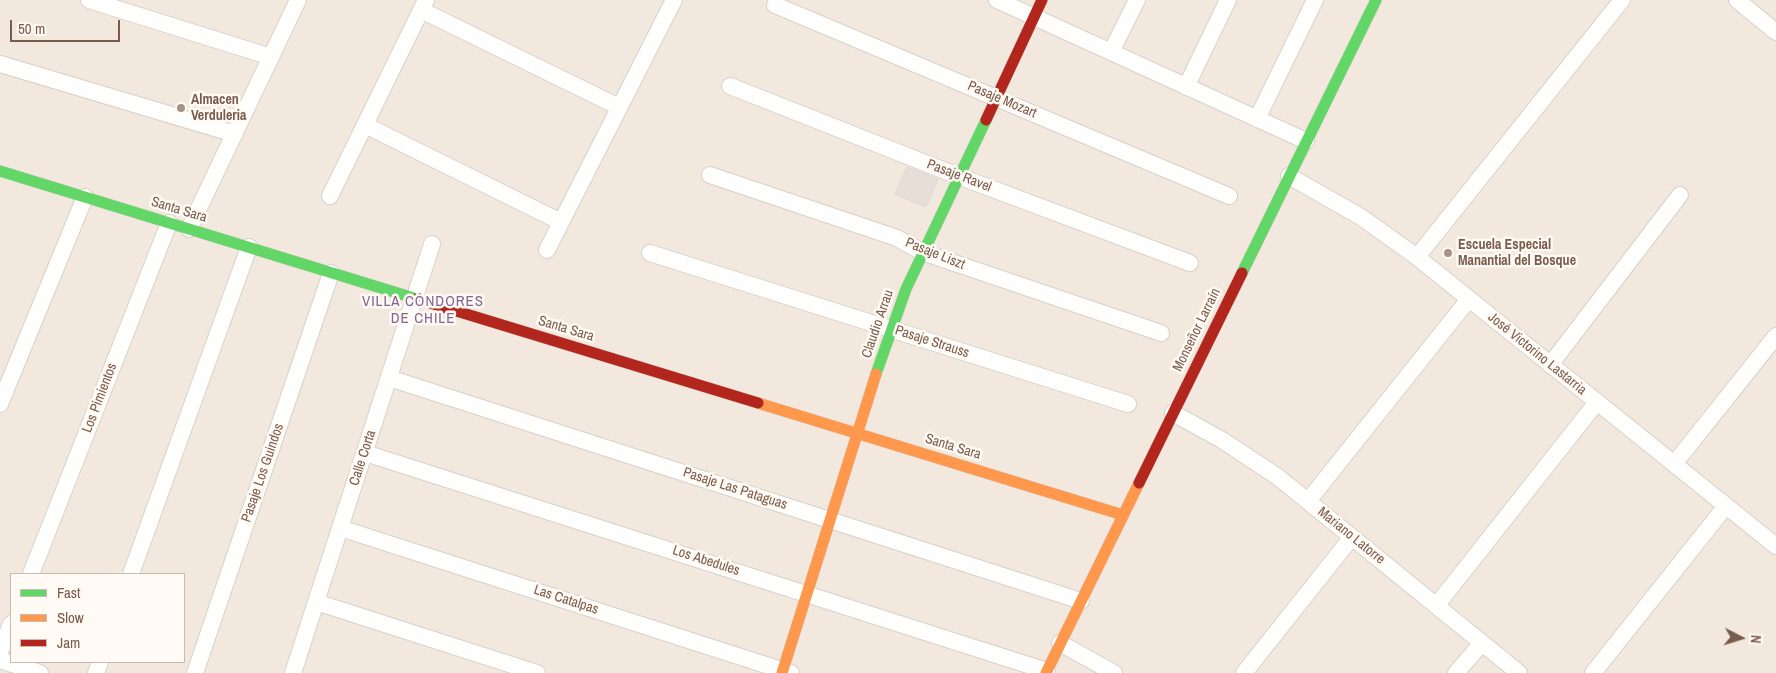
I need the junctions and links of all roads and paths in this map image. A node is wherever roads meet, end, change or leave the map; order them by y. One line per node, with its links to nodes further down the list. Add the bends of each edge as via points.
1 (89, 0): 17 (street)
2 (298, 0): 17 (street)
3 (674, 0): 22 (street)
4 (997, 0): 14 (street)
5 (1042, 0): 14 (street, Claudio Arrau)
6 (1137, 0): 16 (street)
7 (1228, 0): 20 (street)
8 (1315, 0): 23 (street)
9 (1376, 0): 26 (street, Monseñor Larraín)
10 (1622, 0): 43 (street)
11 (1736, 0): 15 (street)
12 (423, 5): 22 (street); 24 (street)
13 (775, 5): 21 (street, Pasaje Mozart)
14 (1034, 17): 16 (street); 21 (street, Claudio Arrau)
15 (1776, 32)
16 (1111, 52): 20 (street)
17 (271, 56): 25 (street)
18 (0, 64): 25 (street)
19 (730, 86): 29 (street, Pasaje Ravel)
20 (1186, 87): 23 (street)
21 (996, 97): 29 (street, Claudio Arrau); 33 (street, Pasaje Mozart)
22 (619, 107): 36 (street)
23 (1257, 119): 26 (street)
24 (365, 125): 32 (street); 36 (street)
25 (234, 134): 37 (street)
26 (1306, 141): 30 (street, Monseñor Larraín)
27 (1, 174): 34 (street, Santa Sara)
28 (710, 175): 41 (street, Pasaje Liszt, via 897,238)
29 (958, 176): 41 (street, Claudio Arrau); 44 (street, Pasaje Ravel)
30 (1289, 176): 43 (street, José Victorino Lastarria, via 1361,217); 56 (street, Monseñor Larraín)
31 (1680, 195): 51 (street)
32 (330, 196)
33 (1229, 196)
34 (85, 197): 35 (street, Santa Sara); 54 (street)
35 (169, 222): 37 (street, Santa Sara); 67 (street, Los Pimientos)
36 (561, 222): 40 (street)
37 (190, 229): 39 (street, Santa Sara)
38 (432, 244): 46 (street, Calle Corta)
39 (249, 247): 45 (street, Santa Sara); 68 (street)
40 (546, 250)
41 (922, 252): 48 (street, Claudio Arrau); 49 (street, Pasaje Liszt)
42 (650, 253): 48 (street, Pasaje Strauss)
43 (1417, 257): 47 (street, José Victorino Lastarria)
44 (1190, 263)
45 (331, 273): 46 (street, Santa Sara); 81 (street, Pasaje Los Guindos)
46 (415, 298): 52 (street, Calle Corta); 57 (street, Santa Sara)
47 (1470, 299): 51 (street, José Victorino Lastarria); 60 (street)
48 (890, 329): 55 (street, Pasaje Strauss); 57 (street, Claudio Arrau)
49 (1161, 333)
50 (1776, 336): 59 (street)
51 (1550, 364): 53 (street, José Victorino Lastarria)
52 (389, 378): 58 (street, Calle Corta); 63 (street, Pasaje Las Pataguas)
53 (1597, 402): 59 (street, José Victorino Lastarria); 72 (street)
54 (0, 404)
55 (1128, 404)
56 (1173, 413): 60 (street, Mariano Latorre, via 1246,455); 62 (street, Monseñor Larraín)
57 (857, 434): 62 (street, Santa Sara); 63 (street, Claudio Arrau)
58 (365, 453): 64 (street, Calle Corta); 69 (street, Los Abedules)
59 (1674, 464): 61 (street, José Victorino Lastarria)
60 (1308, 501): 65 (street, Mariano Latorre)
61 (1726, 506): 66 (street, José Victorino Lastarria); 88 (street)
62 (1123, 515): 70 (street, Monseñor Larraín)
63 (830, 520): 69 (street, Claudio Arrau); 70 (street, Pasaje Las Pataguas)
64 (340, 528): 71 (street, Calle Corta); 79 (street, Las Catalpas)
65 (1352, 537): 72 (street, Mariano Latorre); 85 (street)
66 (1776, 546)
67 (31, 573)
68 (131, 573)
69 (807, 593): 79 (street, Claudio Arrau); 80 (street, Los Abedules)
70 (1081, 601): 74 (street, Monseñor Larraín)
71 (316, 602): 82 (street, Calle Corta); 83 (street)
72 (1436, 606): 75 (street, Mariano Latorre)
73 (10, 627): 76 (street)
74 (1060, 643): 80 (street, Monseñor Larraín); 84 (street)
75 (1482, 643): 86 (street); 87 (street, Mariano Latorre)
76 (0, 652)
77 (0, 660): 78 (street)
78 (32, 672)
79 (785, 672)
80 (1046, 672)
81 (195, 673)
82 (293, 673)
83 (537, 673)
84 (1114, 673)
85 (1244, 673)
86 (1456, 673)
87 (1519, 673)
88 (1593, 673)

